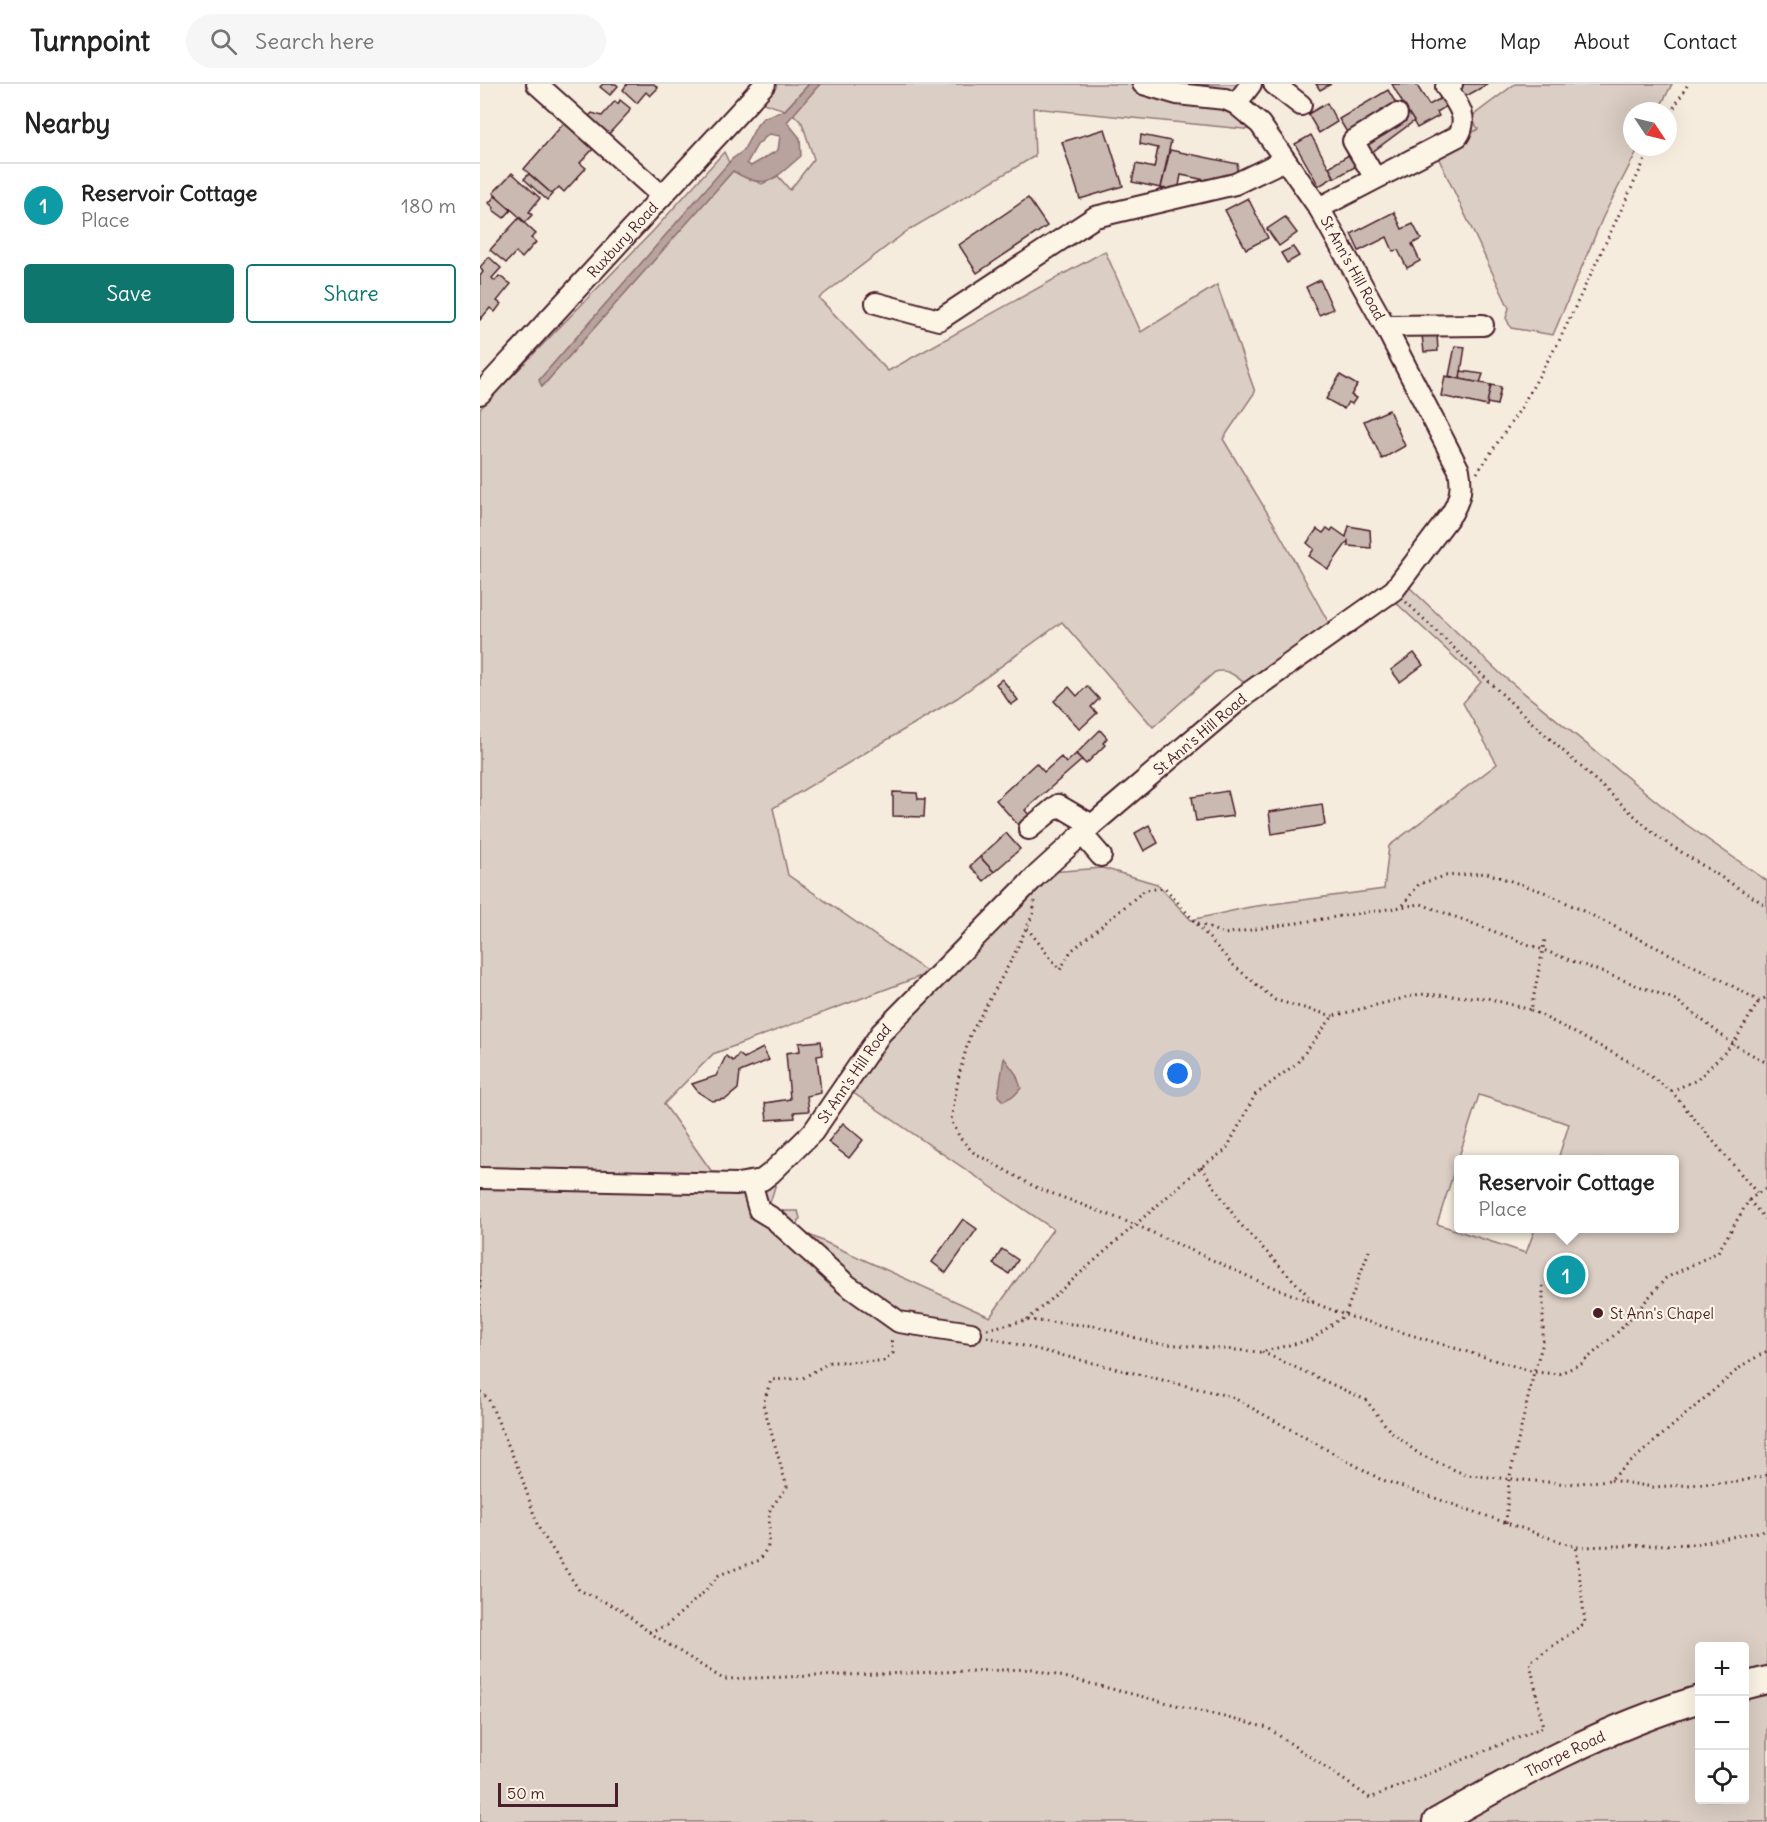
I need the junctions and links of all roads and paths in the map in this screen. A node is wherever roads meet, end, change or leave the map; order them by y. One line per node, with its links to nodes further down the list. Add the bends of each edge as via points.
1 (537, 84): 15 (street)
2 (765, 84): 15 (street, Ruxbury Road)
3 (1143, 84): 9 (street, St Ann's Hill Road)
4 (1251, 84): 9 (street)
5 (1275, 84): 10 (street)
6 (1452, 84): 14 (street, via 1446,87 1465,119 1465,127 1458,136)
7 (1688, 84): 8 (path)
8 (1677, 103)
9 (1236, 104): 13 (street, St Ann's Hill Road, via 1260,124)
10 (1301, 105)
11 (1397, 114): 14 (street, via 1353,141)
12 (1647, 156): 21 (path, via 1559,341 1519,411 1473,479)
13 (1285, 160): 16 (street, St Ann's Hill Road); 17 (street, via 1235,184 1095,217 939,320)
14 (1375, 178): 16 (street)
15 (662, 196): 20 (street, Ruxbury Road)
16 (1319, 208): 19 (street, St Ann's Hill Road)
17 (876, 303)
18 (1483, 325): 19 (street)
19 (1385, 326): 21 (street, St Ann's Hill Road, via 1459,470)
20 (480, 394)
21 (1462, 487): 22 (street, St Ann's Hill Road, via 1452,513)
22 (1394, 590): 24 (street, St Ann's Hill Road, via 1244,696); 28 (path, via 1659,838)
23 (1029, 829): 24 (street, via 1058,805)
24 (1087, 829): 25 (street); 26 (street, St Ann's Hill Road)
25 (1101, 856)
26 (1036, 876): 30 (path, via 1033,914); 42 (street, St Ann's Hill Road, via 881,1033 813,1132 771,1173)
27 (1403, 905): 29 (path, via 1224,934); 32 (path, via 1421,904); 34 (path, via 1419,884 1444,876 1487,873 1547,893)
28 (1767, 906)
29 (1198, 923): 30 (path, via 1165,888 1145,890 1071,951 1060,970); 36 (path, via 1232,964 1275,1000)
30 (1027, 927): 47 (path, via 970,1035 951,1120 973,1152 1004,1171 1035,1187)
31 (1545, 939): 32 (path)
32 (1544, 948): 35 (path); 37 (path, via 1676,1000)
33 (1767, 997): 34 (path)
34 (1759, 1001): 37 (path)
35 (1531, 1010): 36 (path, via 1487,998 1420,994); 39 (path, via 1632,1063)
36 (1333, 1016): 40 (path, via 1297,1064 1255,1095 1226,1150)
37 (1733, 1044): 38 (path); 39 (path, via 1697,1080)
38 (1767, 1063)
39 (1671, 1091): 44 (path)
40 (1201, 1167): 47 (path); 51 (path, via 1239,1223)
41 (480, 1178): 42 (street)
42 (751, 1182): 53 (street, via 759,1210)
43 (1767, 1187): 44 (path)
44 (1757, 1193): 45 (path)
45 (1749, 1200): 46 (path); 59 (path, via 1718,1252 1666,1278 1619,1331 1581,1364 1558,1374)
46 (1767, 1221)
47 (1136, 1225): 51 (path); 55 (path)
48 (1370, 1248): 54 (path)
49 (480, 1280): 52 (path)
50 (1544, 1283): 59 (path, via 1544,1343)
51 (1316, 1305): 54 (path)
52 (480, 1307)
53 (882, 1310): 56 (street, via 899,1322); 67 (path, via 889,1323 893,1353 883,1361 830,1362 803,1378 771,1380 763,1404 787,1487 770,1509 768,1546 760,1560 719,1575 667,1625)
54 (1346, 1315): 58 (path, via 1311,1340); 59 (path)
55 (1027, 1320): 56 (path); 58 (path, via 1095,1326 1154,1343)
56 (971, 1333): 64 (path, via 1232,1397 1380,1479)
57 (1767, 1351): 63 (path, via 1743,1365)
58 (1260, 1352): 62 (path, via 1366,1400 1390,1431 1419,1454 1466,1475)
59 (1534, 1372): 62 (path)
60 (480, 1392): 67 (path, via 488,1398 509,1446 538,1527 579,1590 620,1609)
61 (1767, 1475): 63 (path, via 1737,1482 1653,1487)
62 (1509, 1480): 63 (path, via 1569,1484); 64 (path)
63 (1610, 1480)
64 (1506, 1523): 66 (path)
65 (1767, 1530): 66 (path, via 1696,1544)
66 (1576, 1547): 67 (path, via 1585,1623 1530,1662 1543,1727 1370,1798 1269,1728 1032,1669 723,1679)
67 (649, 1632)
68 (1767, 1680): 69 (main road)
69 (1749, 1685)
70 (1695, 1701): 71 (main road, Thorpe Road, via 1534,1766)
71 (1436, 1822)

